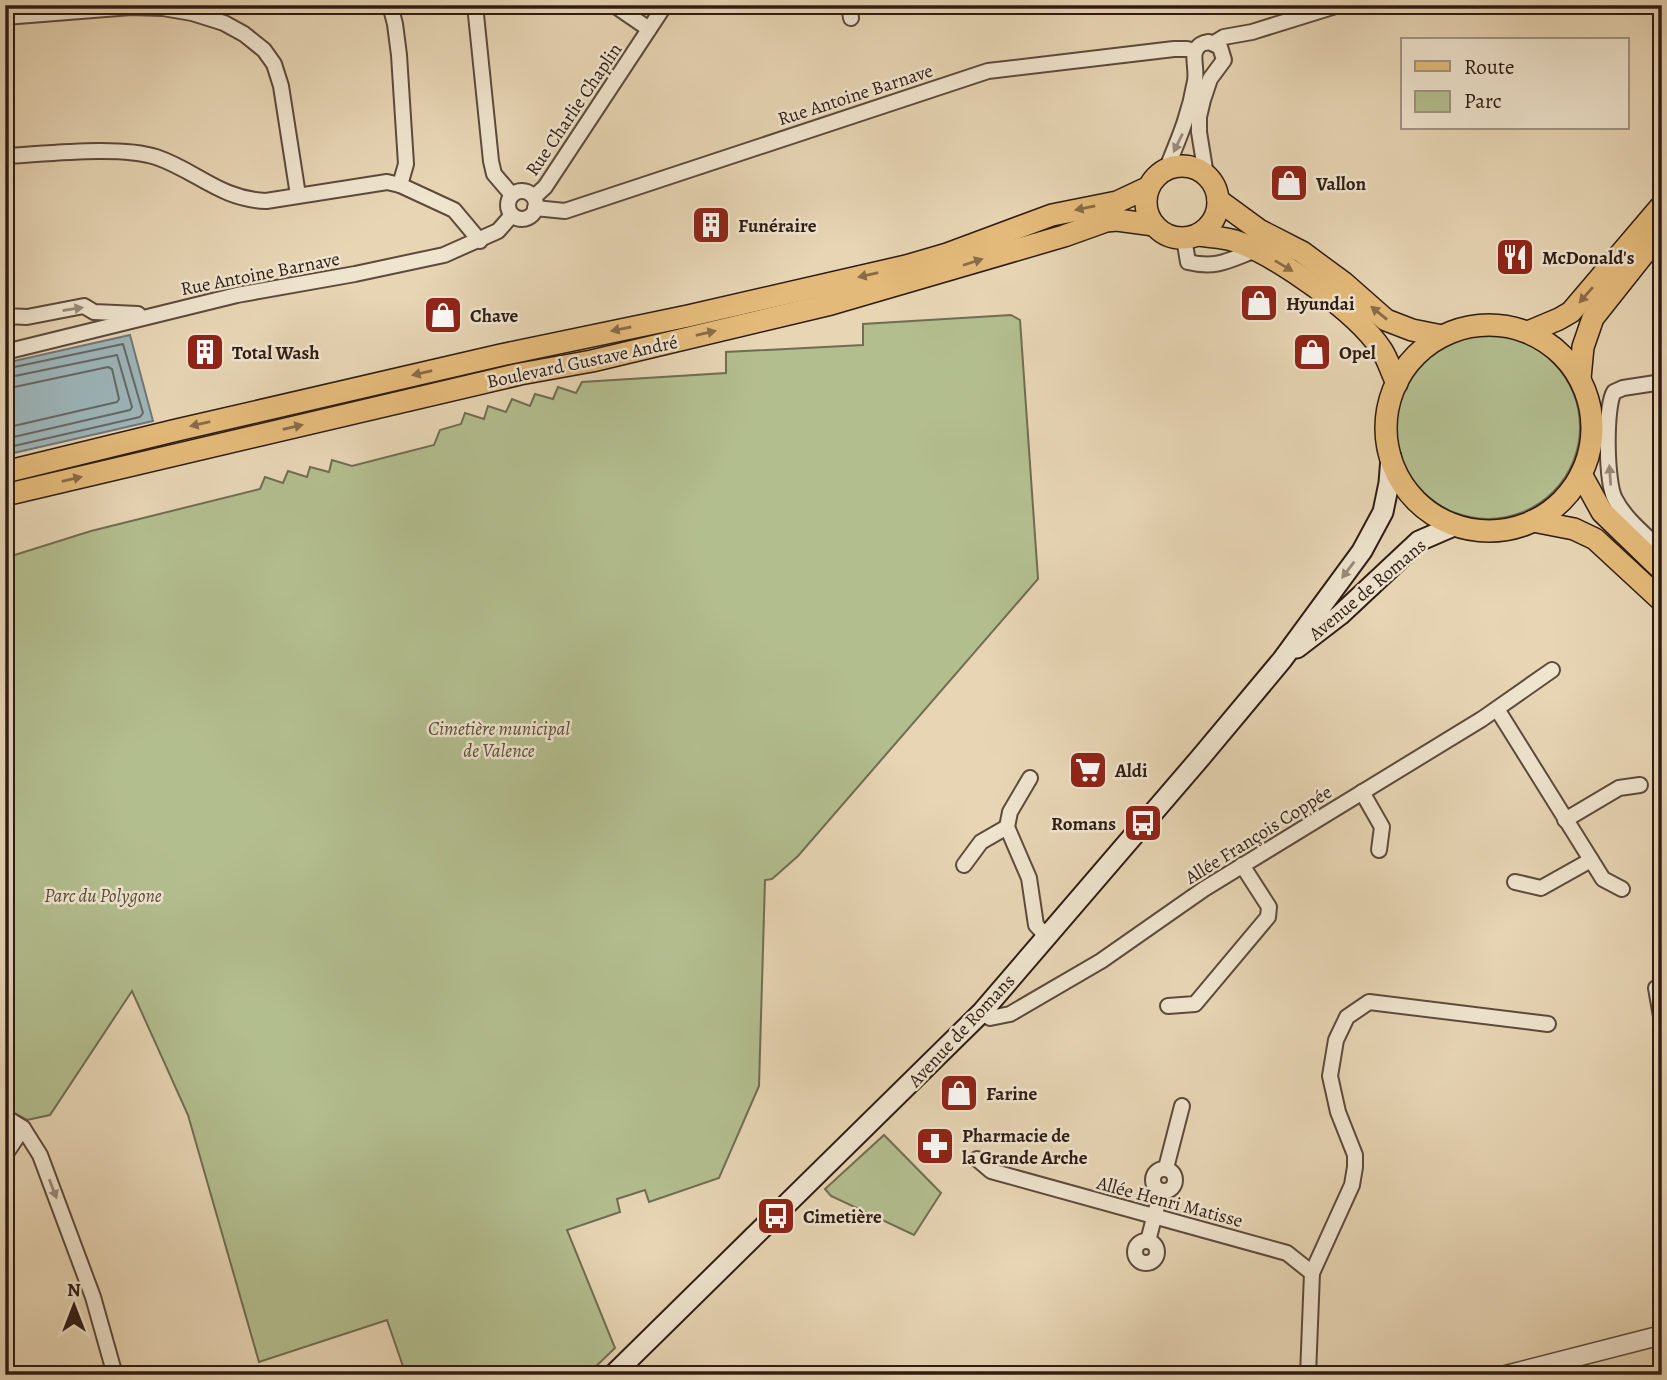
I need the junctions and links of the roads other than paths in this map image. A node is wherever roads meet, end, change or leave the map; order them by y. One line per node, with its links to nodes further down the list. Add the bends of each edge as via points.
1 (390, 5): 17 (street, via 400,55 406,164)
2 (475, 5): 20 (street, via 491,161 494,174)
3 (614, 5): 7 (street)
4 (665, 5): 7 (street, Rue Charlie Chaplin)
5 (1339, 5): 8 (street)
6 (5, 17): 19 (street, via 163,8 224,23 244,34 274,64)
7 (649, 29): 22 (street, Rue Charlie Chaplin)
8 (1252, 32): 9 (street); 11 (street)
9 (1214, 43): 10 (street, via 1205,42); 11 (street)
10 (1195, 51): 12 (street); 22 (street, Rue Antoine Barnave, via 988,71 565,211)
11 (1224, 54): 13 (street, via 1222,65)
12 (1197, 67): 13 (street); 15 (street, one-way to 15, via 1183,132)
13 (1214, 71): 16 (street, via 1199,117)
14 (5, 156): 19 (street, via 117,152 156,157 233,196 266,201)
15 (1166, 170): 16 (main road, via 1187,166); 18 (main road, Boulevard Gustave André)
16 (1206, 175): 21 (main road)
17 (400, 185): 19 (street, via 371,184); 28 (street, via 454,210)
18 (1149, 187): 25 (main road, via 1146,206); 39 (main road, Boulevard Gustave André, one-way to 39, via 1117,202 1052,215 906,267 572,339)
19 (298, 195)
20 (512, 195): 22 (street, via 529,192); 24 (street, via 507,205)
21 (1218, 200): 27 (main road, via 1209,226); 33 (main road, one-way to 21, via 1386,320 1303,251 1259,230)
22 (535, 203): 24 (street, via 529,218)
23 (1662, 205): 32 (main road, one-way to 32, via 1571,312)
24 (512, 215): 28 (street, Rue Antoine Barnave, via 498,232)
25 (1154, 225): 27 (main road, Boulevard Gustave André, via 1162,232); 41 (main road, Boulevard Gustave André, one-way to 25, via 831,304 1106,221)
26 (1662, 231): 35 (main road, via 1593,318 1583,347)
27 (1191, 237): 29 (main road, Boulevard Gustave André, via 1233,240); 29 (street, via 1188,262 1206,266)
28 (480, 240): 30 (street, Rue Antoine Barnave, via 444,255)
29 (1255, 250): 37 (main road, Boulevard Gustave André, one-way to 37, via 1296,273 1364,329 1380,348)
30 (153, 315): 31 (street, one-way to 30, via 27,317 84,306 94,312); 34 (street, Rue Antoine Barnave)
31 (5, 316)
32 (1528, 332): 33 (main road, via 1493,325); 35 (main road, via 1563,356)
33 (1442, 336): 37 (main road, via 1408,364)
34 (5, 352)
35 (1580, 379): 40 (main road, via 1592,426)
36 (1662, 382): 44 (street, one-way to 36, via 1614,498 1609,479 1610,404 1614,392 1623,388)
37 (1397, 383): 38 (main road, via 1386,427)
38 (1391, 457): 43 (main road, via 1415,499); 47 (main road, Avenue de Romans, one-way to 47, via 1387,497 1377,527)
39 (5, 472)
40 (1581, 474): 42 (main road, via 1561,501); 44 (main road, via 1602,512)
41 (5, 495)
42 (1533, 521): 43 (main road, via 1495,530); 46 (main road, via 1574,529 1595,539)
43 (1456, 525): 47 (main road, Avenue de Romans, via 1419,541 1340,615)
44 (1648, 545): 45 (main road)
45 (1662, 570)
46 (1662, 601)
47 (1282, 660): 61 (main road, Avenue de Romans)
48 (1552, 670): 49 (street, Allée François Coppée)
49 (1497, 709): 52 (street, Allée François Coppée); 53 (street)
50 (1030, 779): 54 (street, via 1010,812)
51 (1640, 785): 53 (street, via 1619,788)
52 (1362, 792): 55 (street, via 1382,827); 58 (street, Allée François Coppée)
53 (1565, 820): 56 (street)
54 (1007, 827): 57 (street, via 981,842); 61 (street, via 1030,878 1036,925)
55 (1378, 850)
56 (1591, 860): 59 (street, via 1541,888); 60 (street, via 1603,879)
57 (964, 865)
58 (1242, 866): 63 (street, via 1269,907 1268,917 1195,1004); 64 (street, Allée François Coppée, via 1101,961 1010,1014 990,1018)
59 (1515, 882)
60 (1622, 889)
61 (1046, 936): 64 (main road, Avenue de Romans)
62 (1656, 988): 65 (street)
63 (1168, 1006)
64 (982, 1012): 78 (main road, Avenue de Romans)
65 (1662, 1022)
66 (1548, 1024): 74 (street, via 1370,1002 1347,1017 1336,1040 1330,1076 1355,1167 1352,1185)
67 (1182, 1105): 72 (street, via 1166,1168 1152,1177 1161,1191)
68 (5, 1117): 69 (street)
69 (23, 1128): 70 (street); 77 (street, one-way to 77, via 40,1155 93,1297)
70 (5, 1155)
71 (977, 1159): 72 (street, Allée Henri Matisse, via 990,1171)
72 (1154, 1217): 73 (street); 74 (street, Allée Henri Matisse, via 1287,1253)
73 (1148, 1241)
74 (1311, 1273): 79 (street)
75 (1662, 1335): 76 (street)
76 (1542, 1370): 80 (street)
77 (115, 1375)
78 (613, 1375)
79 (1308, 1375)
80 (1506, 1375)

